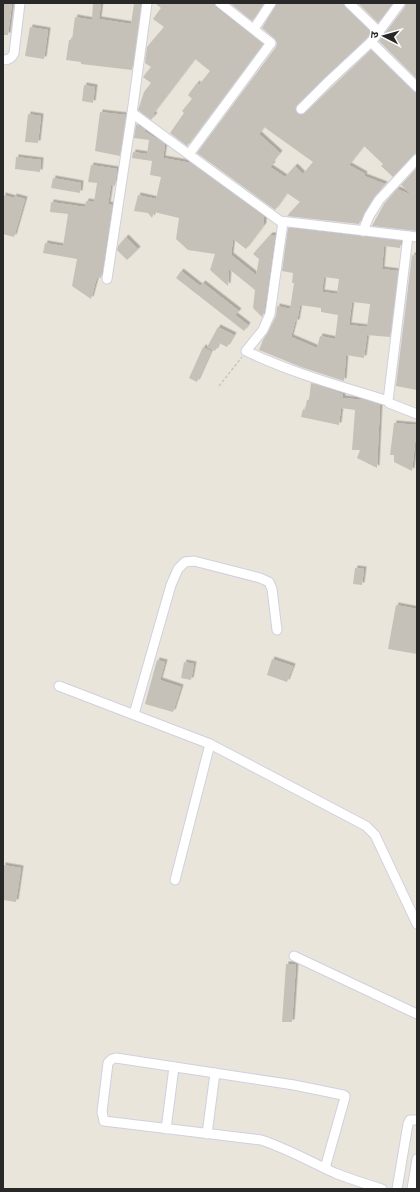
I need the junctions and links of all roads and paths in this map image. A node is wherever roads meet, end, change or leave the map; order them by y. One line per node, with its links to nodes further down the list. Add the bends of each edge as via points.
1 (20, 3): 10 (street, via 13,57)
2 (147, 3): 13 (street)
3 (220, 3): 7 (street)
4 (271, 3): 7 (street)
5 (349, 3): 8 (street)
6 (400, 3): 8 (street)
7 (254, 29): 14 (street, via 271,44)
8 (379, 32): 9 (street)
9 (371, 42): 11 (street); 12 (street)
10 (3, 60)
11 (417, 87)
12 (301, 109)
13 (132, 113): 14 (street); 19 (street)
14 (189, 154): 16 (street)
15 (417, 159): 17 (street, via 379,200)
16 (283, 222): 17 (street); 20 (street, via 270,314 263,330)
17 (363, 231): 18 (street)
18 (413, 237): 22 (street)
19 (107, 279)
20 (246, 352): 21 (path); 22 (street, via 272,364)
21 (219, 386)
22 (388, 401): 23 (street)
23 (417, 414)
24 (277, 630): 26 (street, via 269,582 194,561 184,562 171,586)
25 (59, 686): 26 (street)
26 (134, 714): 27 (street)
27 (210, 744): 28 (street); 29 (street, via 366,826 371,831)
28 (175, 880)
29 (417, 924)
30 (294, 956): 31 (street)
31 (417, 1014)
32 (174, 1067): 33 (street); 35 (street); 35 (street, via 116,1058 109,1061 107,1066 102,1112 104,1121)
33 (215, 1073): 36 (street); 38 (street, via 343,1094 345,1096)
34 (417, 1120): 40 (street, via 410,1120 408,1124)
35 (166, 1130): 36 (street)
36 (207, 1134): 38 (street, via 261,1140)
37 (417, 1159): 41 (street)
38 (326, 1168): 39 (street)
39 (382, 1189)
40 (397, 1189)
41 (412, 1189)

